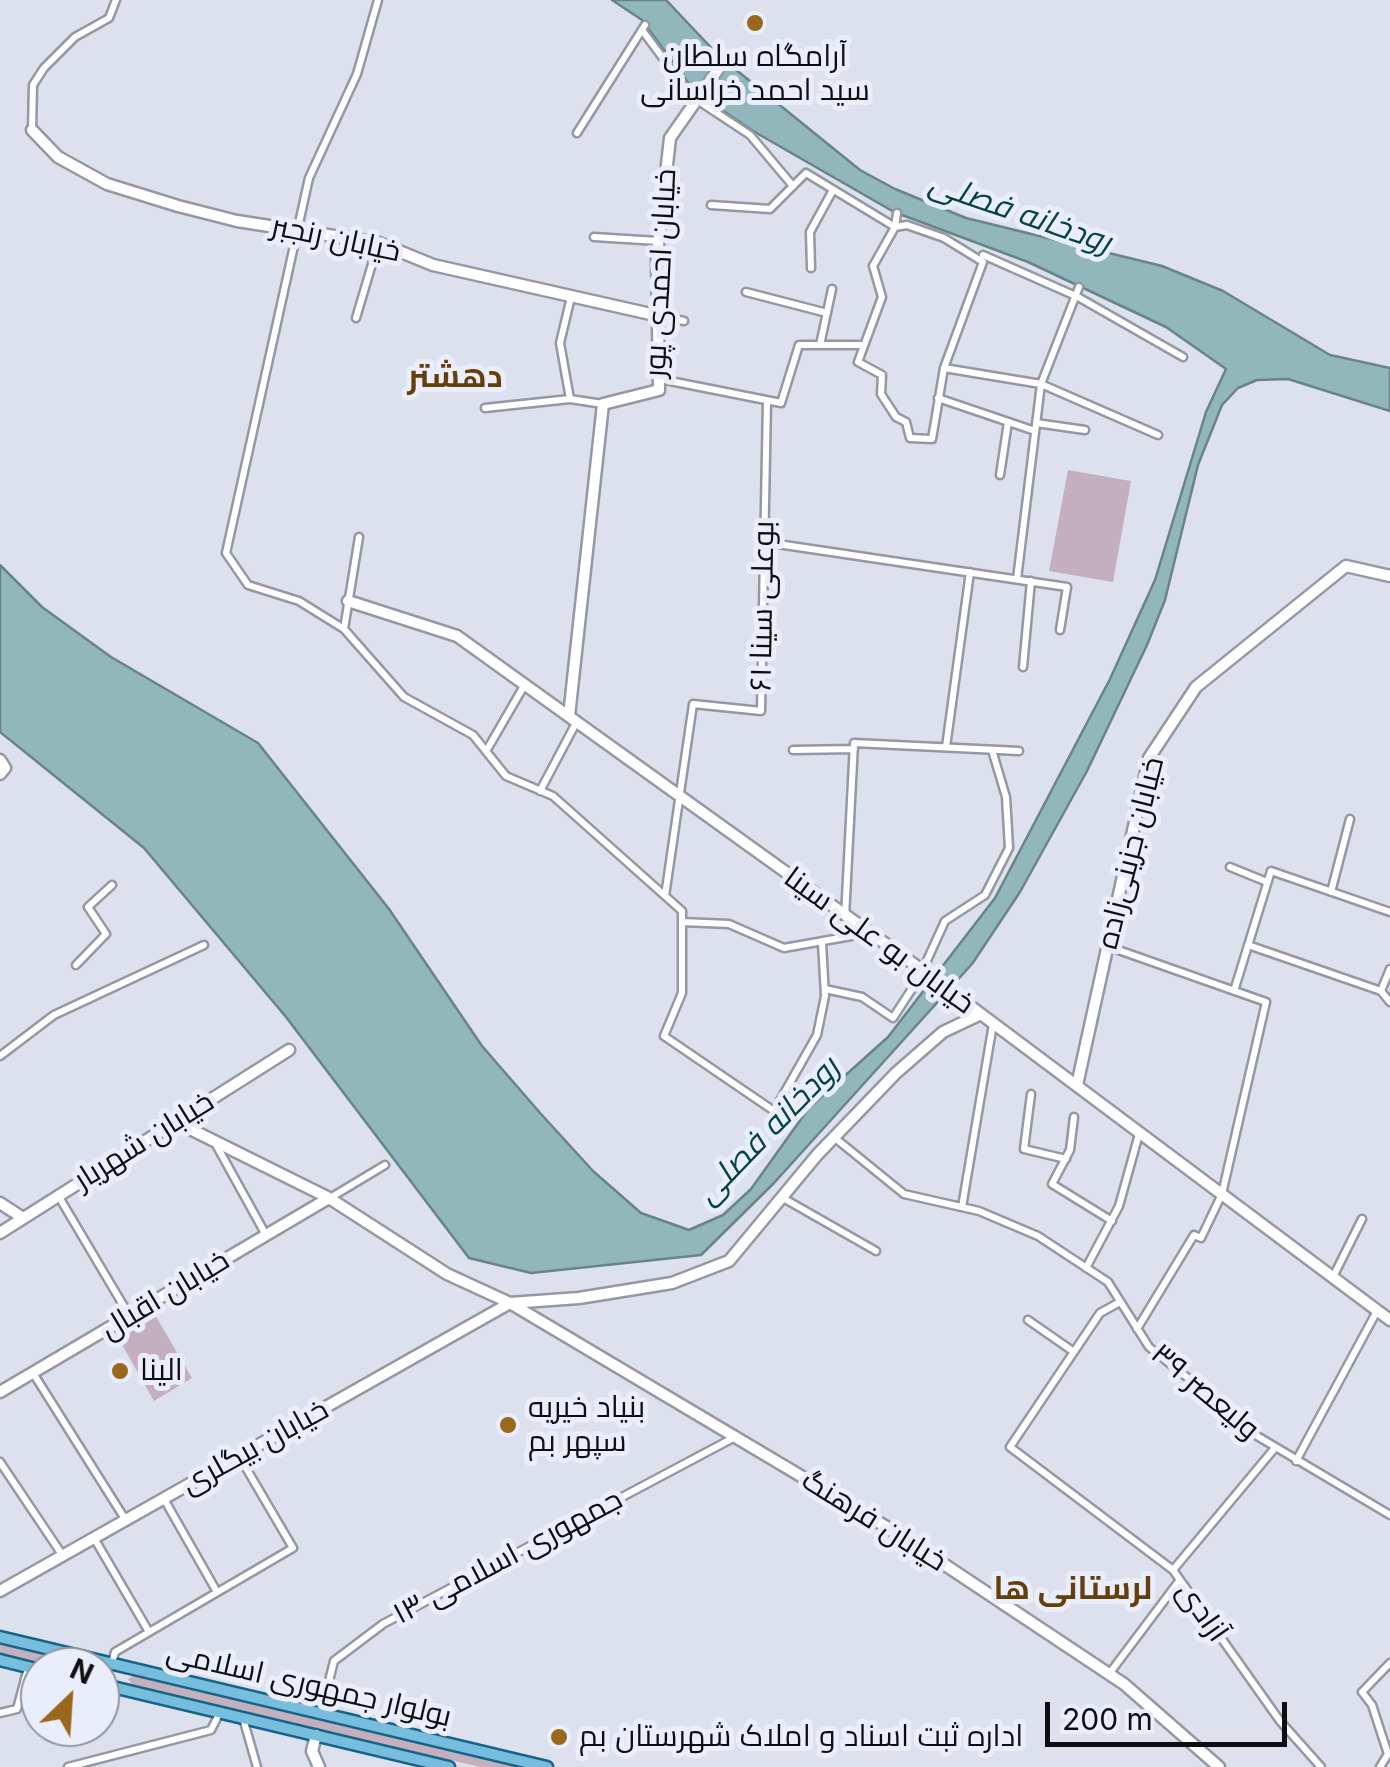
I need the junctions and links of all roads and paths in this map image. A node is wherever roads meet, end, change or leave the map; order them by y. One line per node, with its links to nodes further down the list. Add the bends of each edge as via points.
1 (116, 0): 5 (street, via 109,18 75,37 38,77)
2 (378, 0): 12 (street, via 357,74 310,178)
3 (726, 58): 4 (street, خیابان احمدی پور)
4 (698, 98): 6 (street, via 643,27); 7 (street, via 750,135); 14 (street, خیابان احمدی پور, via 670,138)
5 (32, 130): 12 (street, خیابان رنجبر, via 58,158 108,184 237,220)
6 (577, 133)
7 (793, 186): 8 (street, via 806,174); 9 (street, via 770,209)
8 (834, 190): 11 (street); 17 (street, via 810,232)
9 (711, 205)
10 (897, 213): 11 (street)
11 (895, 227): 16 (street, via 907,225); 28 (street, via 873,266 882,297)
12 (299, 229): 15 (street, خیابان رنجبر); 50 (street, via 226,554 248,585 298,601)
13 (594, 237): 14 (street)
14 (658, 241): 24 (street, خیابان احمدی پور)
15 (379, 243): 21 (street, خیابان رنجبر, via 433,265); 25 (street)
16 (984, 255): 22 (street); 30 (street)
17 (811, 268)
18 (1080, 287): 22 (street)
19 (832, 289): 23 (street)
20 (746, 292): 23 (street)
21 (571, 296): 24 (street, خیابان رنجبر); 33 (street, via 560,343)
22 (1078, 297): 29 (street); 32 (street)
23 (827, 312): 27 (street)
24 (656, 315): 26 (street); 31 (street, خیابان احمدی پور)
25 (356, 318)
26 (684, 321)
27 (820, 345): 28 (street); 35 (street, via 799,344 781,404)
28 (863, 346): 34 (street, via 858,362 882,374 881,394 906,422 910,438 932,439)
29 (1183, 358)
30 (944, 368): 32 (street); 34 (street)
31 (658, 379): 35 (street); 36 (street, خیابان احمدی پور, via 659,390)
32 (1041, 384): 39 (street); 41 (street)
33 (570, 398): 36 (street); 37 (street)
34 (938, 398): 38 (street)
35 (767, 400): 44 (street, بوعلی سینا ۶۱)
36 (603, 404): 54 (street, خیابان احمدی پور)
37 (486, 408)
38 (1008, 422): 39 (street); 42 (street)
39 (1036, 427): 40 (street); 47 (street)
40 (1085, 430)
41 (1158, 434)
42 (1000, 476)
43 (358, 537): 49 (street)
44 (764, 542): 45 (street); 62 (street, بوعلی سینا ۶۱, via 760,711 693,704)
45 (970, 572): 47 (street); 55 (street)
46 (1390, 576): 76 (street, خیابان جزینی‌زاده, via 1346,566 1196,687 1148,758)
47 (1016, 579): 48 (street)
48 (1032, 582): 51 (street, via 1067,586); 52 (street)
49 (348, 601): 50 (street); 53 (street, خیابان بو علی سینا, via 457,636)
50 (344, 628): 56 (street, via 404,697 452,720)
51 (1060, 630)
52 (1023, 667)
53 (525, 684): 54 (street, خیابان بو علی سینا); 56 (street)
54 (573, 719): 61 (street); 62 (street, خیابان بو علی سینا)
55 (946, 747): 57 (street, via 854,742); 59 (street)
56 (488, 749): 61 (street, via 506,776)
57 (854, 749): 58 (street); 70 (street)
58 (793, 750)
59 (992, 750): 60 (street); 79 (street, via 1006,797 1009,848 985,895 945,921)
60 (1019, 751)
61 (540, 791): 68 (street)
62 (678, 796): 68 (street); 70 (street, خیابان بو علی سینا)
63 (1350, 819): 67 (street)
64 (1230, 867): 65 (street)
65 (1267, 882): 67 (street, via 1271,870); 75 (street)
66 (112, 885): 77 (street, via 88,908 106,934)
67 (1331, 892): 69 (street)
68 (665, 896): 71 (street, via 682,911)
69 (1390, 912)
70 (845, 918): 72 (street, خیابان بو علی سینا)
71 (682, 922): 73 (street, via 729,924 784,948); 80 (street, via 682,992 664,1036 774,1111 809,1053)
72 (868, 934): 73 (street); 79 (street, خیابان بو علی سینا)
73 (822, 943): 80 (street)
74 (204, 944): 87 (street, via 54,1015)
75 (1248, 945): 81 (street); 82 (street)
76 (1107, 946): 81 (street); 88 (street, خیابان جزینی‌زاده)
77 (76, 966)
78 (1390, 968): 82 (street)
79 (922, 970): 80 (street, via 894,1018 862,997); 84 (street, خیابان بو علی سینا)
80 (825, 989)
81 (1234, 990): 97 (street, via 1266,1002)
82 (1381, 991): 83 (street)
83 (1390, 1002)
84 (981, 1014): 85 (street, خیابان بو علی سینا); 93 (street, via 943,1032)
85 (993, 1023): 88 (street, خیابان بو علی سینا); 102 (street)
86 (289, 1050): 91 (street, خیابان شهریار)
87 (0, 1056)
88 (1076, 1085): 92 (street, خیابان بو علی سینا)
89 (1030, 1094): 95 (street, via 1024,1149)
90 (1074, 1117): 95 (street)
91 (176, 1122): 94 (street, خیابان فرهنگ); 98 (street, خیابان شهریار)
92 (1140, 1132): 97 (street, خیابان بو علی سینا); 105 (street)
93 (834, 1137): 100 (street); 102 (street, ولیعصر ۳۹, via 904,1194)
94 (213, 1140): 99 (street, خیابان فرهنگ); 107 (street)
95 (1066, 1158): 105 (street, via 1052,1184)
96 (385, 1165): 99 (street)
97 (1222, 1194): 110 (street, خیابان بو علی سینا); 117 (street, via 1201,1238 1194,1236)
98 (58, 1196): 103 (street, خیابان شهریار); 114 (street)
99 (329, 1198): 107 (street, خیابان اقبال); 112 (street, خیابان فرهنگ, via 447,1274)
100 (783, 1198): 108 (street); 112 (street, via 729,1261 672,1283)
101 (0, 1204): 103 (street)
102 (962, 1207): 109 (street, ولیعصر ۳۹, via 1038,1236)
103 (23, 1218): 106 (street, خیابان شهریار)
104 (1362, 1219): 110 (street)
105 (1112, 1221): 109 (street)
106 (0, 1233)
107 (266, 1235): 114 (street, خیابان اقبال)
108 (876, 1251)
109 (1086, 1268): 111 (street, ولیعصر ۳۹, via 1108,1282)
110 (1333, 1277): 113 (street, خیابان بو علی سینا)
111 (1120, 1302): 117 (street, ولیعصر ۳۹); 118 (street, via 1100,1313)
112 (510, 1303): 121 (street, خیابان فرهنگ); 123 (street, خیابان بیگلری)
113 (1377, 1310): 116 (street, خیابان بو علی سینا); 125 (street)
114 (129, 1316): 119 (street, خیابان اقبال)
115 (1028, 1320): 118 (street)
116 (1390, 1320)
117 (1137, 1330): 122 (street, ولیعصر ۳۹, via 1148,1348)
118 (1074, 1352): 131 (street, آزادی, via 1010,1447)
119 (32, 1373): 120 (street, خیابان اقبال); 128 (street)
120 (0, 1392)
121 (735, 1436): 141 (street, خیابان فرهنگ, via 900,1534); 146 (street, جمهوری اسلامی ۱۳, via 384,1624 334,1660)
122 (1274, 1450): 125 (street, ولیعصر ۳۹); 131 (street)
123 (239, 1456): 126 (street, خیابان بیگلری); 134 (street, via 293,1548)
124 (0, 1462): 130 (street)
125 (1296, 1462): 127 (street, ولیعصر ۳۹)
126 (164, 1499): 128 (street, خیابان بیگلری); 134 (street)
127 (1390, 1515)
128 (126, 1520): 129 (street, خیابان بیگلری)
129 (94, 1538): 130 (street, خیابان بیگلری); 135 (street)
130 (62, 1556): 133 (street, خیابان بیگلری)
131 (1172, 1570): 132 (street, آزادی)
132 (1179, 1581): 141 (street); 156 (street, آزادی)
133 (0, 1591)
134 (217, 1592): 135 (street)
135 (148, 1632): 138 (street)
136 (0, 1637): 137 (main road, بولوار جمهوری اسلامی)
137 (43, 1647)
138 (120, 1649)
139 (1390, 1663): 157 (street, via 1362,1692 1388,1754)
140 (120, 1665): 146 (main road, بولوار جمهوری اسلامی)
141 (1109, 1674): 155 (street, خیابان فرهنگ)
142 (120, 1689): 144 (main road, بولوار جمهوری اسلامی)
143 (20, 1701): 145 (street)
144 (220, 1712): 147 (main road, بولوار جمهوری اسلامی); 150 (street, via 212,1730)
145 (0, 1713)
146 (322, 1713): 154 (main road, بولوار جمهوری اسلامی)
147 (243, 1718): 148 (main road, بولوار جمهوری اسلامی); 151 (street)
148 (316, 1736): 149 (main road, بولوار جمهوری اسلامی); 152 (street, via 312,1751)
149 (416, 1763): 153 (main road, بولوار جمهوری اسلامی)
150 (68, 1767)
151 (256, 1767)
152 (319, 1767)
153 (449, 1767)
154 (548, 1767)
155 (1219, 1767)
156 (1321, 1767)
157 (1380, 1767)

